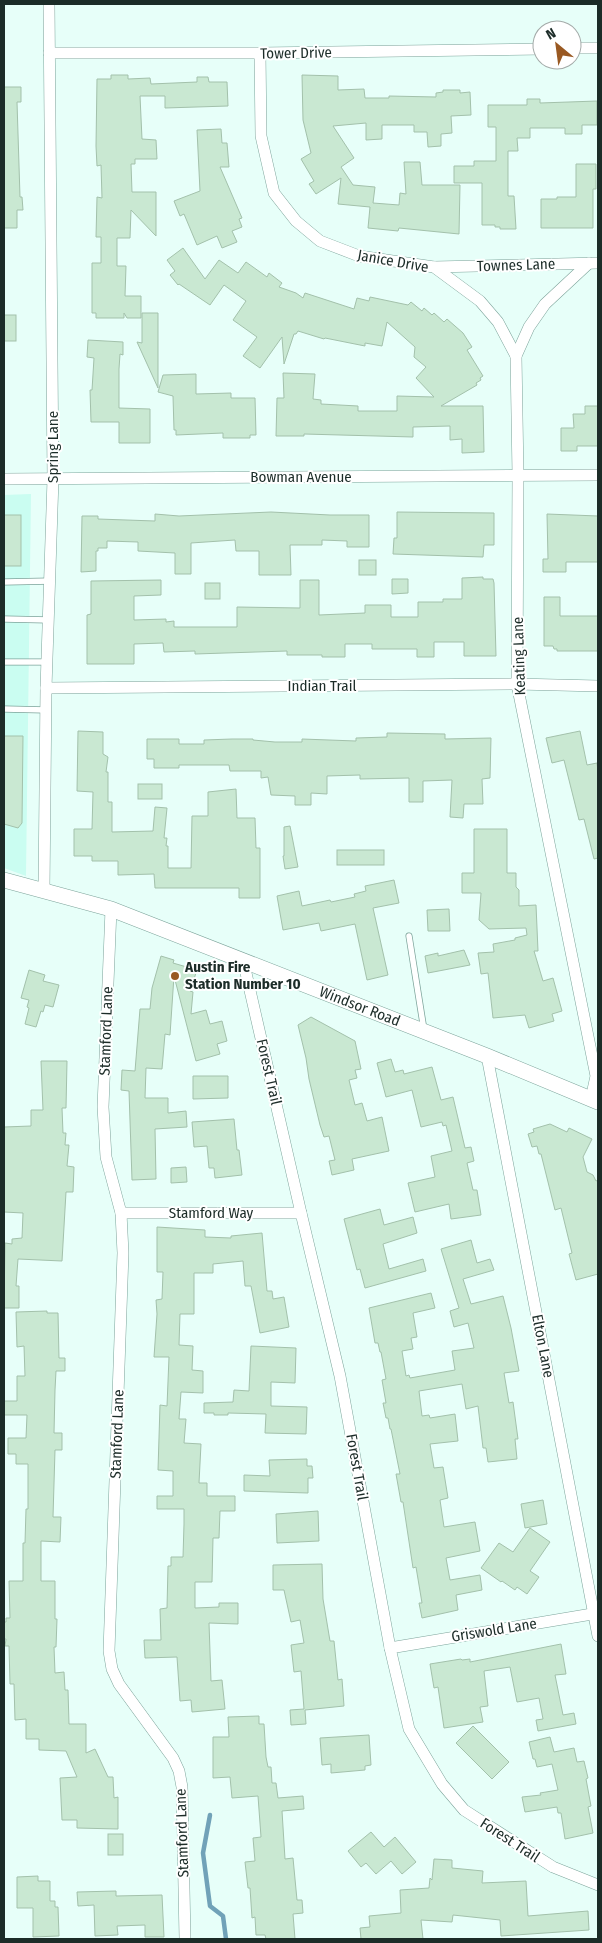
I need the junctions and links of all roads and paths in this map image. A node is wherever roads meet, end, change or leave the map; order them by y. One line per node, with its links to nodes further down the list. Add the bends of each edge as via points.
1 (49, 4): 6 (street, Spring Lane)
2 (532, 48): 5 (street, Tower Drive)
3 (582, 48): 4 (street)
4 (598, 48)
5 (260, 53): 6 (street, Tower Drive); 8 (street, Janice Drive, via 261,136 274,193 291,214 320,241 359,256)
6 (49, 54): 13 (street, Spring Lane)
7 (594, 263): 8 (street, Townes Lane); 9 (street, Keating Lane, via 545,304 529,327)
8 (434, 267): 9 (street, Janice Drive, via 480,300 498,322)
9 (516, 356): 10 (street, Keating Lane)
10 (518, 475): 11 (street, Bowman Avenue); 13 (street, Bowman Avenue); 20 (street, Keating Lane)
11 (598, 475)
12 (4, 479): 13 (street, Bowman Avenue)
13 (53, 479): 14 (street, Spring Lane)
14 (51, 581): 15 (lane); 17 (street, Spring Lane)
15 (4, 582)
16 (4, 619): 17 (lane)
17 (49, 620): 19 (street, Spring Lane)
18 (4, 662): 19 (lane)
19 (47, 662): 22 (street, Spring Lane)
20 (517, 684): 21 (street, Indian Trail); 22 (street, Indian Trail); 32 (street, Keating Lane, via 596,1076)
21 (598, 686)
22 (46, 688): 24 (street, Spring Lane)
23 (4, 709): 24 (lane)
24 (46, 710): 26 (street, Spring Lane)
25 (4, 880): 26 (street, Windsor Road)
26 (44, 890): 27 (street, Windsor Road)
27 (111, 909): 29 (street, Windsor Road); 33 (street, Stamford Lane, via 103,1107 106,1157)
28 (409, 936): 30 (lane)
29 (243, 960): 30 (street, Windsor Road); 34 (street, Forest Trail)
30 (424, 1032): 31 (street, Windsor Road)
31 (487, 1056): 32 (street, Windsor Road); 35 (street, Elton Lane)
32 (595, 1101)
33 (121, 1213): 34 (street, Stamford Way); 39 (street, Stamford Lane, via 123,1253 109,1651 112,1669 120,1684 174,1758 179,1770)
34 (301, 1214): 37 (street, Forest Trail, via 340,1376)
35 (597, 1614): 36 (street, Elton Lane); 37 (street, Griswold Lane)
36 (598, 1636)
37 (390, 1648): 38 (street, Forest Trail, via 409,1729 442,1784 464,1810 553,1867)
38 (598, 1885)
39 (186, 1939)

